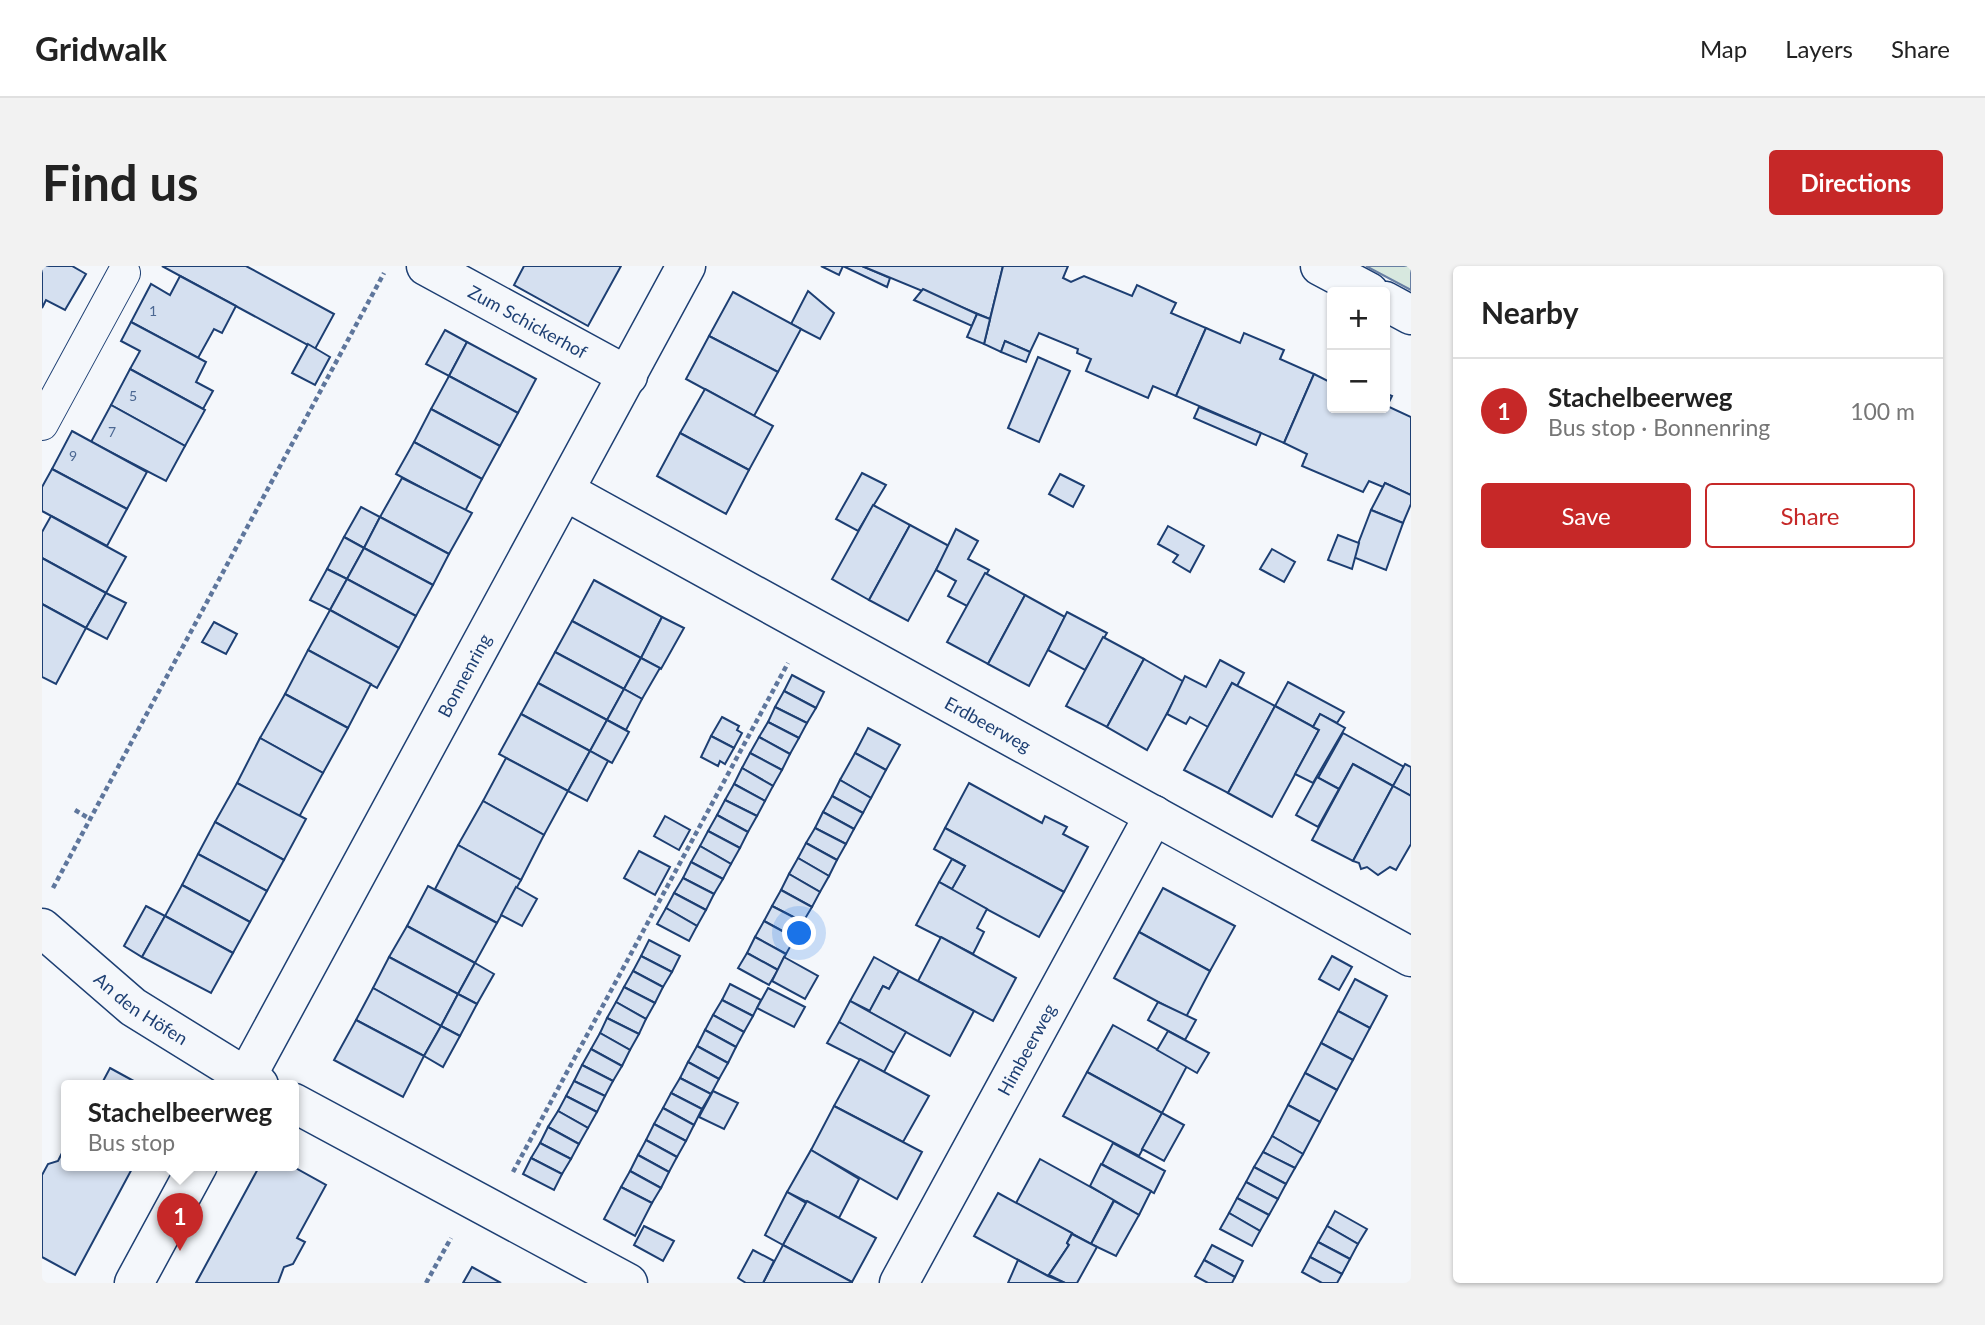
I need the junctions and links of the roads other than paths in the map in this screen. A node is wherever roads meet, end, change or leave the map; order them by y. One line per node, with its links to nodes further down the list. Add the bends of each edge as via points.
1 (426, 266): 8 (street, Zum Schickerhof)
2 (686, 266): 8 (street, Bonnenring)
3 (1320, 266): 5 (street)
4 (124, 273): 9 (street)
5 (1360, 287)
6 (1390, 304): 7 (street)
7 (1411, 315)
8 (628, 376): 10 (street, Bonnenring)
9 (42, 424)
10 (565, 491): 11 (street, Erdbeerweg); 15 (street, Bonnenring)
11 (1154, 815): 13 (street, Erdbeerweg); 20 (street, Himbeerweg)
12 (45, 913): 14 (street, An den Höfen, via 133,1007)
13 (1411, 957)
14 (246, 1080)
15 (250, 1080)
16 (299, 1106): 19 (street)
17 (195, 1171): 18 (street)
18 (134, 1283)
19 (628, 1283)
20 (899, 1283)

